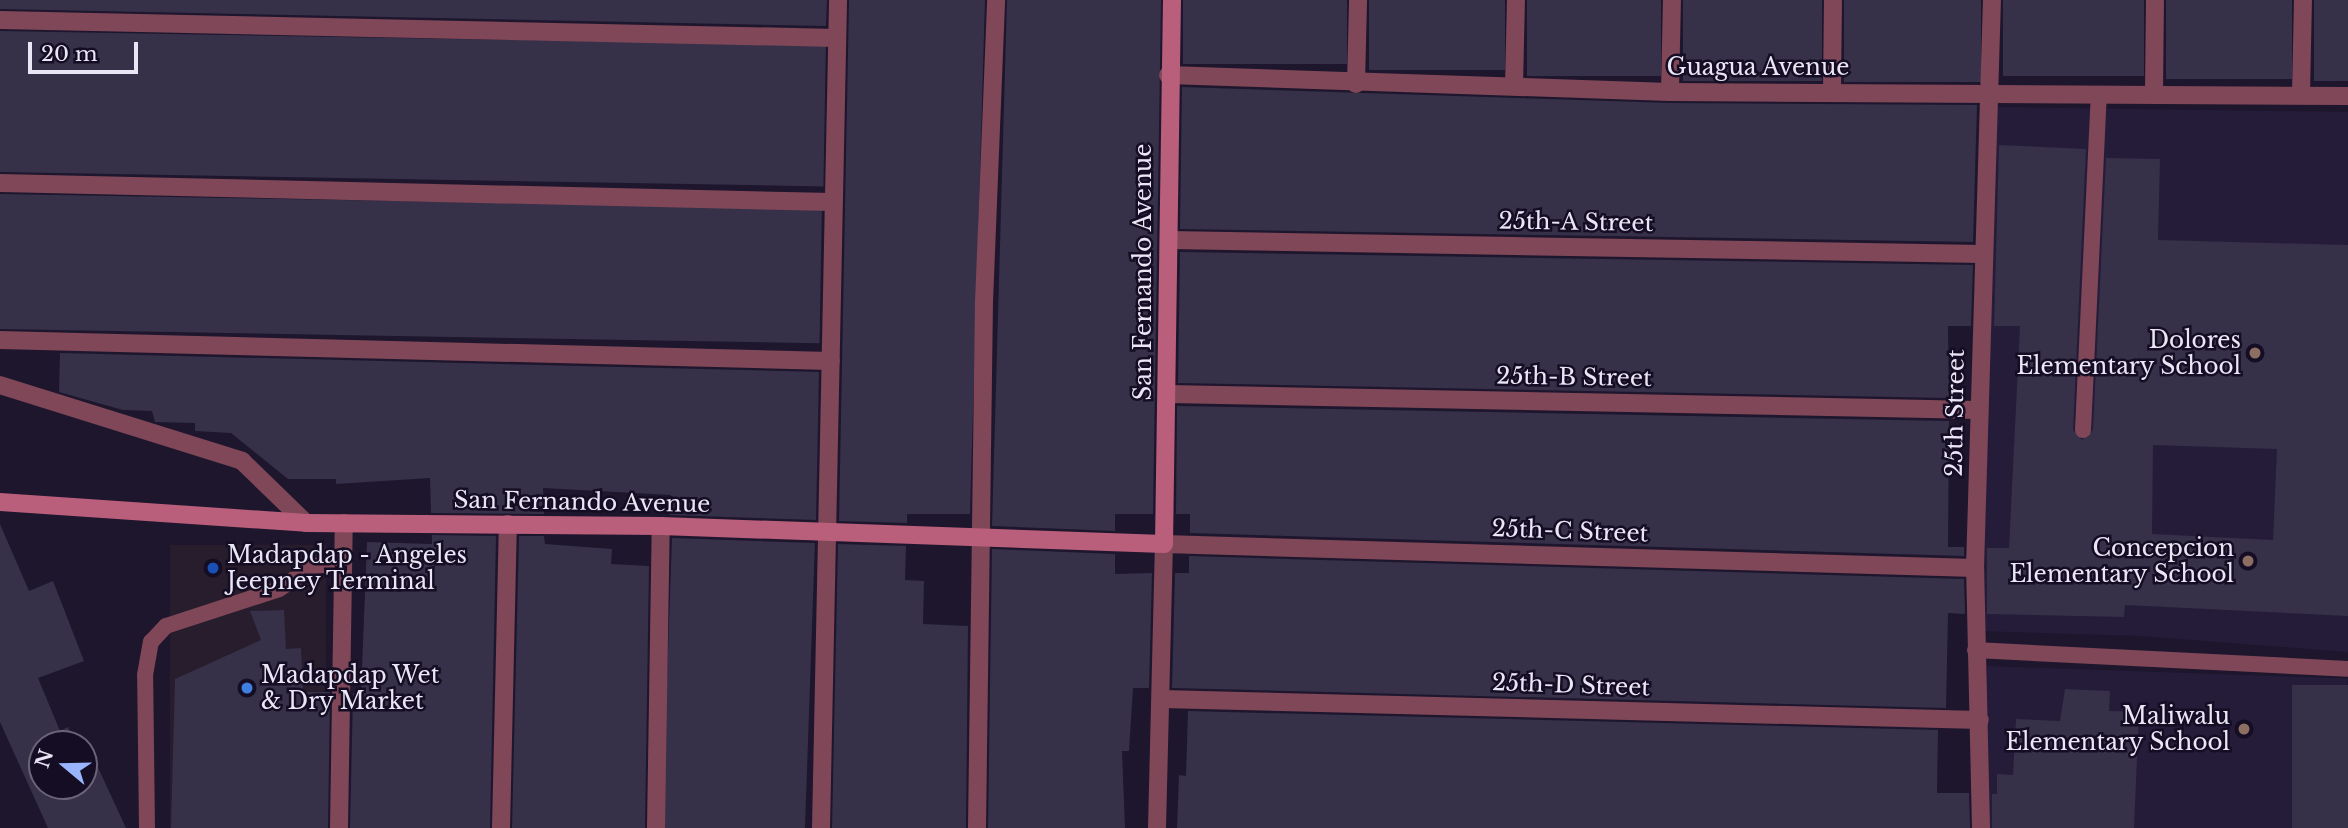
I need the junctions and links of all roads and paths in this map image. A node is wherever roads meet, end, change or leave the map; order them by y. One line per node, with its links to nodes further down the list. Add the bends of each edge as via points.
1 (838, 0): 12 (street)
2 (996, 0): 39 (street, via 984,302)
3 (1171, 0): 13 (main road, San Fernando Avenue)
4 (1358, 0): 14 (street)
5 (1516, 0): 15 (street)
6 (1672, 0): 16 (street)
7 (1833, 0): 17 (street)
8 (1992, 0): 18 (street, 25th Street)
9 (2155, 0): 19 (street)
10 (2303, 0): 21 (street)
11 (0, 20): 12 (street)
12 (836, 38): 24 (street)
13 (1168, 75): 14 (street, Guagua Avenue); 25 (main road, San Fernando Avenue)
14 (1356, 83): 15 (street, Guagua Avenue)
15 (1514, 86): 16 (street, Guagua Avenue)
16 (1671, 92): 17 (street, Guagua Avenue)
17 (1832, 92): 18 (street, Guagua Avenue)
18 (1990, 92): 20 (street, Guagua Avenue); 26 (street, 25th Street)
19 (2154, 92): 20 (street, Guagua Avenue); 21 (street, Guagua Avenue)
20 (2099, 94): 32 (lane)
21 (2301, 94): 22 (street, Guagua Avenue)
22 (2348, 96)
23 (0, 183): 24 (street)
24 (832, 202): 28 (street)
25 (1169, 240): 26 (street, 25th-A Street); 30 (main road, San Fernando Avenue)
26 (1982, 254): 31 (street, 25th Street)
27 (0, 340): 28 (street)
28 (831, 361): 38 (street)
29 (0, 385): 34 (street, via 242,461)
30 (1168, 394): 31 (street, 25th-B Street); 40 (main road, San Fernando Avenue)
31 (1979, 410): 42 (street, 25th Street)
32 (2083, 430)
33 (0, 502): 34 (main road, San Fernando Avenue)
34 (306, 523): 35 (main road, San Fernando Avenue)
35 (344, 523): 36 (main road, San Fernando Avenue); 41 (street)
36 (508, 524): 37 (main road, San Fernando Avenue); 49 (street)
37 (661, 526): 38 (main road, San Fernando Avenue); 50 (street)
38 (825, 533): 39 (main road, San Fernando Avenue); 51 (street)
39 (982, 540): 40 (main road, San Fernando Avenue); 52 (street)
40 (1164, 544): 42 (street, 25th-C Street); 45 (street, San Fernando Avenue)
41 (343, 563): 47 (lane, via 314,566 279,589 166,626 151,642 145,675); 48 (street)
42 (1975, 568): 43 (street, 25th Street)
43 (1975, 650): 44 (lane); 46 (street, 25th Street)
44 (2348, 669)
45 (1161, 699): 46 (street, 25th-D Street); 53 (street, San Fernando Avenue)
46 (1980, 720): 54 (street, 25th Street)
47 (147, 828)
48 (340, 828)
49 (501, 828)
50 (656, 828)
51 (821, 828)
52 (977, 828)
53 (1157, 828)
54 (1981, 828)

